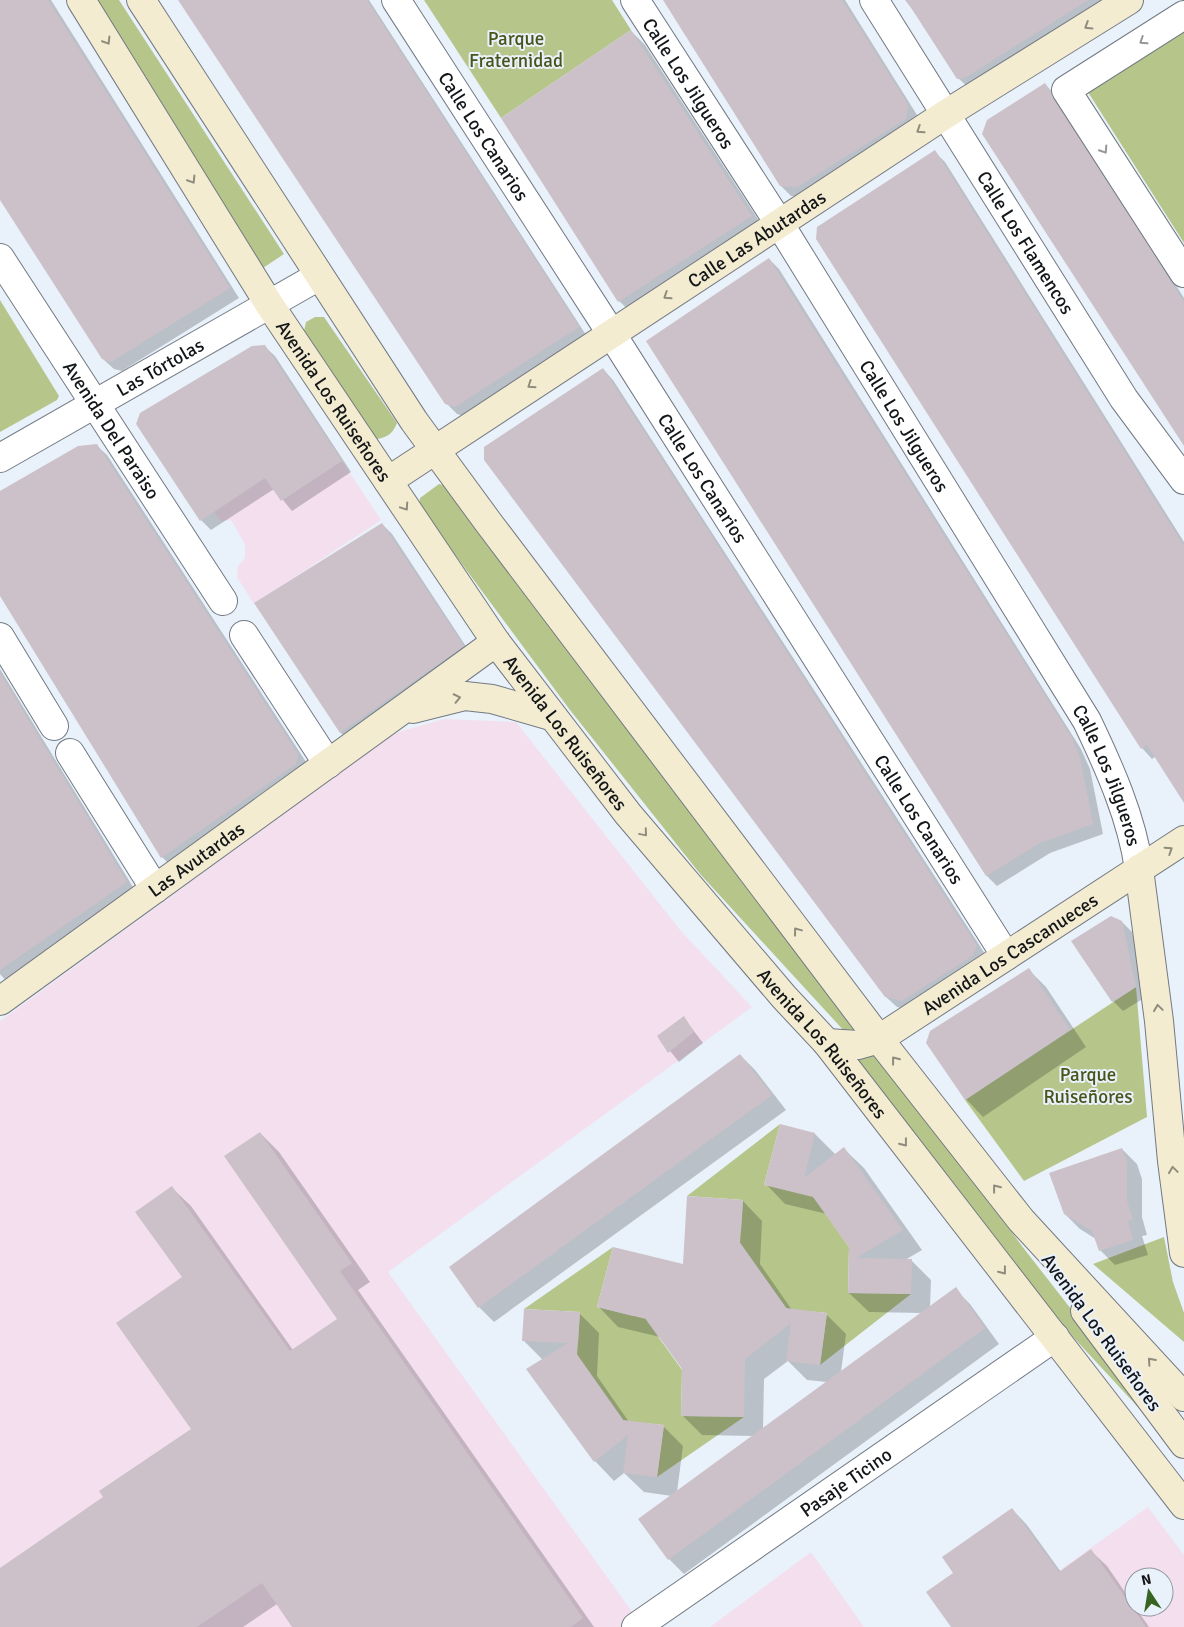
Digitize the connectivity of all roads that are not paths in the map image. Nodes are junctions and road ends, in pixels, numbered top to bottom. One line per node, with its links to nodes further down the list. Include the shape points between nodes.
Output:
1 (81, 0): 13 (main road, Avenida Los Ruiseñores, one-way to 13)
2 (141, 0): 12 (main road, Avenida Los Ruiseñores)
3 (396, 0): 14 (street, Calle Los Canarios)
4 (635, 0): 9 (street, Calle Los Jilgueros)
5 (874, 0): 8 (street, Calle Los Flamencos)
6 (1129, 0): 8 (main road, Calle Las Abutardas, one-way to 8)
7 (1184, 15): 11 (street, one-way to 11, via 1066,90)
8 (946, 114): 9 (main road, Calle Las Abutardas, one-way to 9); 18 (street, Calle Los Flamencos, via 1124,398)
9 (778, 223): 14 (main road, Calle Las Abutardas, one-way to 14); 30 (street, Calle Los Jilgueros, via 1087,721 1105,758 1136,850)
10 (0, 258): 15 (street, Avenida Del Paraiso)
11 (1184, 273)
12 (319, 276): 13 (street, Las Tórtolas); 16 (main road, Avenida Los Ruiseñores)
13 (269, 304): 15 (street, Las Tórtolas); 19 (main road, Avenida Los Ruiseñores)
14 (611, 333): 16 (main road, Calle Las Abutardas, one-way to 16); 32 (street, Calle Los Canarios)
15 (94, 403): 17 (street, Las Tórtolas); 20 (street, Avenida Del Paraiso)
16 (435, 450): 19 (main road, Calle Las Abutardas); 34 (main road, Avenida Los Ruiseñores, one-way to 16)
17 (0, 458)
18 (1184, 480)
19 (388, 481): 23 (main road, Avenida Los Ruiseñores, one-way to 23)
20 (223, 601)
21 (244, 635): 28 (street)
22 (0, 637): 26 (street)
23 (496, 642): 24 (main road, Avenida Los Ruiseñores); 25 (main road, Las Avutardas)
24 (551, 716): 25 (main road, Las Avutardas, one-way to 24, via 432,703 465,696 492,699); 35 (main road, Avenida Los Ruiseñores, one-way to 35, via 628,814)
25 (393, 717): 28 (main road, Las Avutardas)
26 (54, 726)
27 (70, 753): 31 (street)
28 (328, 764): 31 (main road, Las Avutardas)
29 (1184, 840): 30 (main road, Avenida Los Cascanueces, one-way to 29)
30 (1139, 869): 32 (main road, Avenida Los Cascanueces); 37 (main road, one-way to 30)
31 (155, 889): 33 (main road, Las Avutardas)
32 (1006, 956): 34 (main road, Avenida Los Cascanueces)
33 (0, 1001)
34 (879, 1039): 35 (main road, Avenida Los Cascanueces, via 858,1044); 36 (main road, Avenida Los Ruiseñores, one-way to 34)
35 (827, 1043): 38 (main road, Avenida Los Ruiseñores, one-way to 38)
36 (1021, 1220): 39 (main road, Avenida Los Ruiseñores, one-way to 36); 41 (main road, Avenida Los Ruiseñores, via 1061,1280)
37 (1184, 1253)
38 (1055, 1337): 40 (main road, Avenida Los Ruiseñores); 44 (street, Pasaje Ticino)
39 (1184, 1397)
40 (1116, 1415): 42 (main road, Avenida Los Ruiseñores); 43 (main road, Avenida Los Ruiseñores)
41 (1184, 1444)
42 (1184, 1481)
43 (1184, 1505)
44 (636, 1627)

